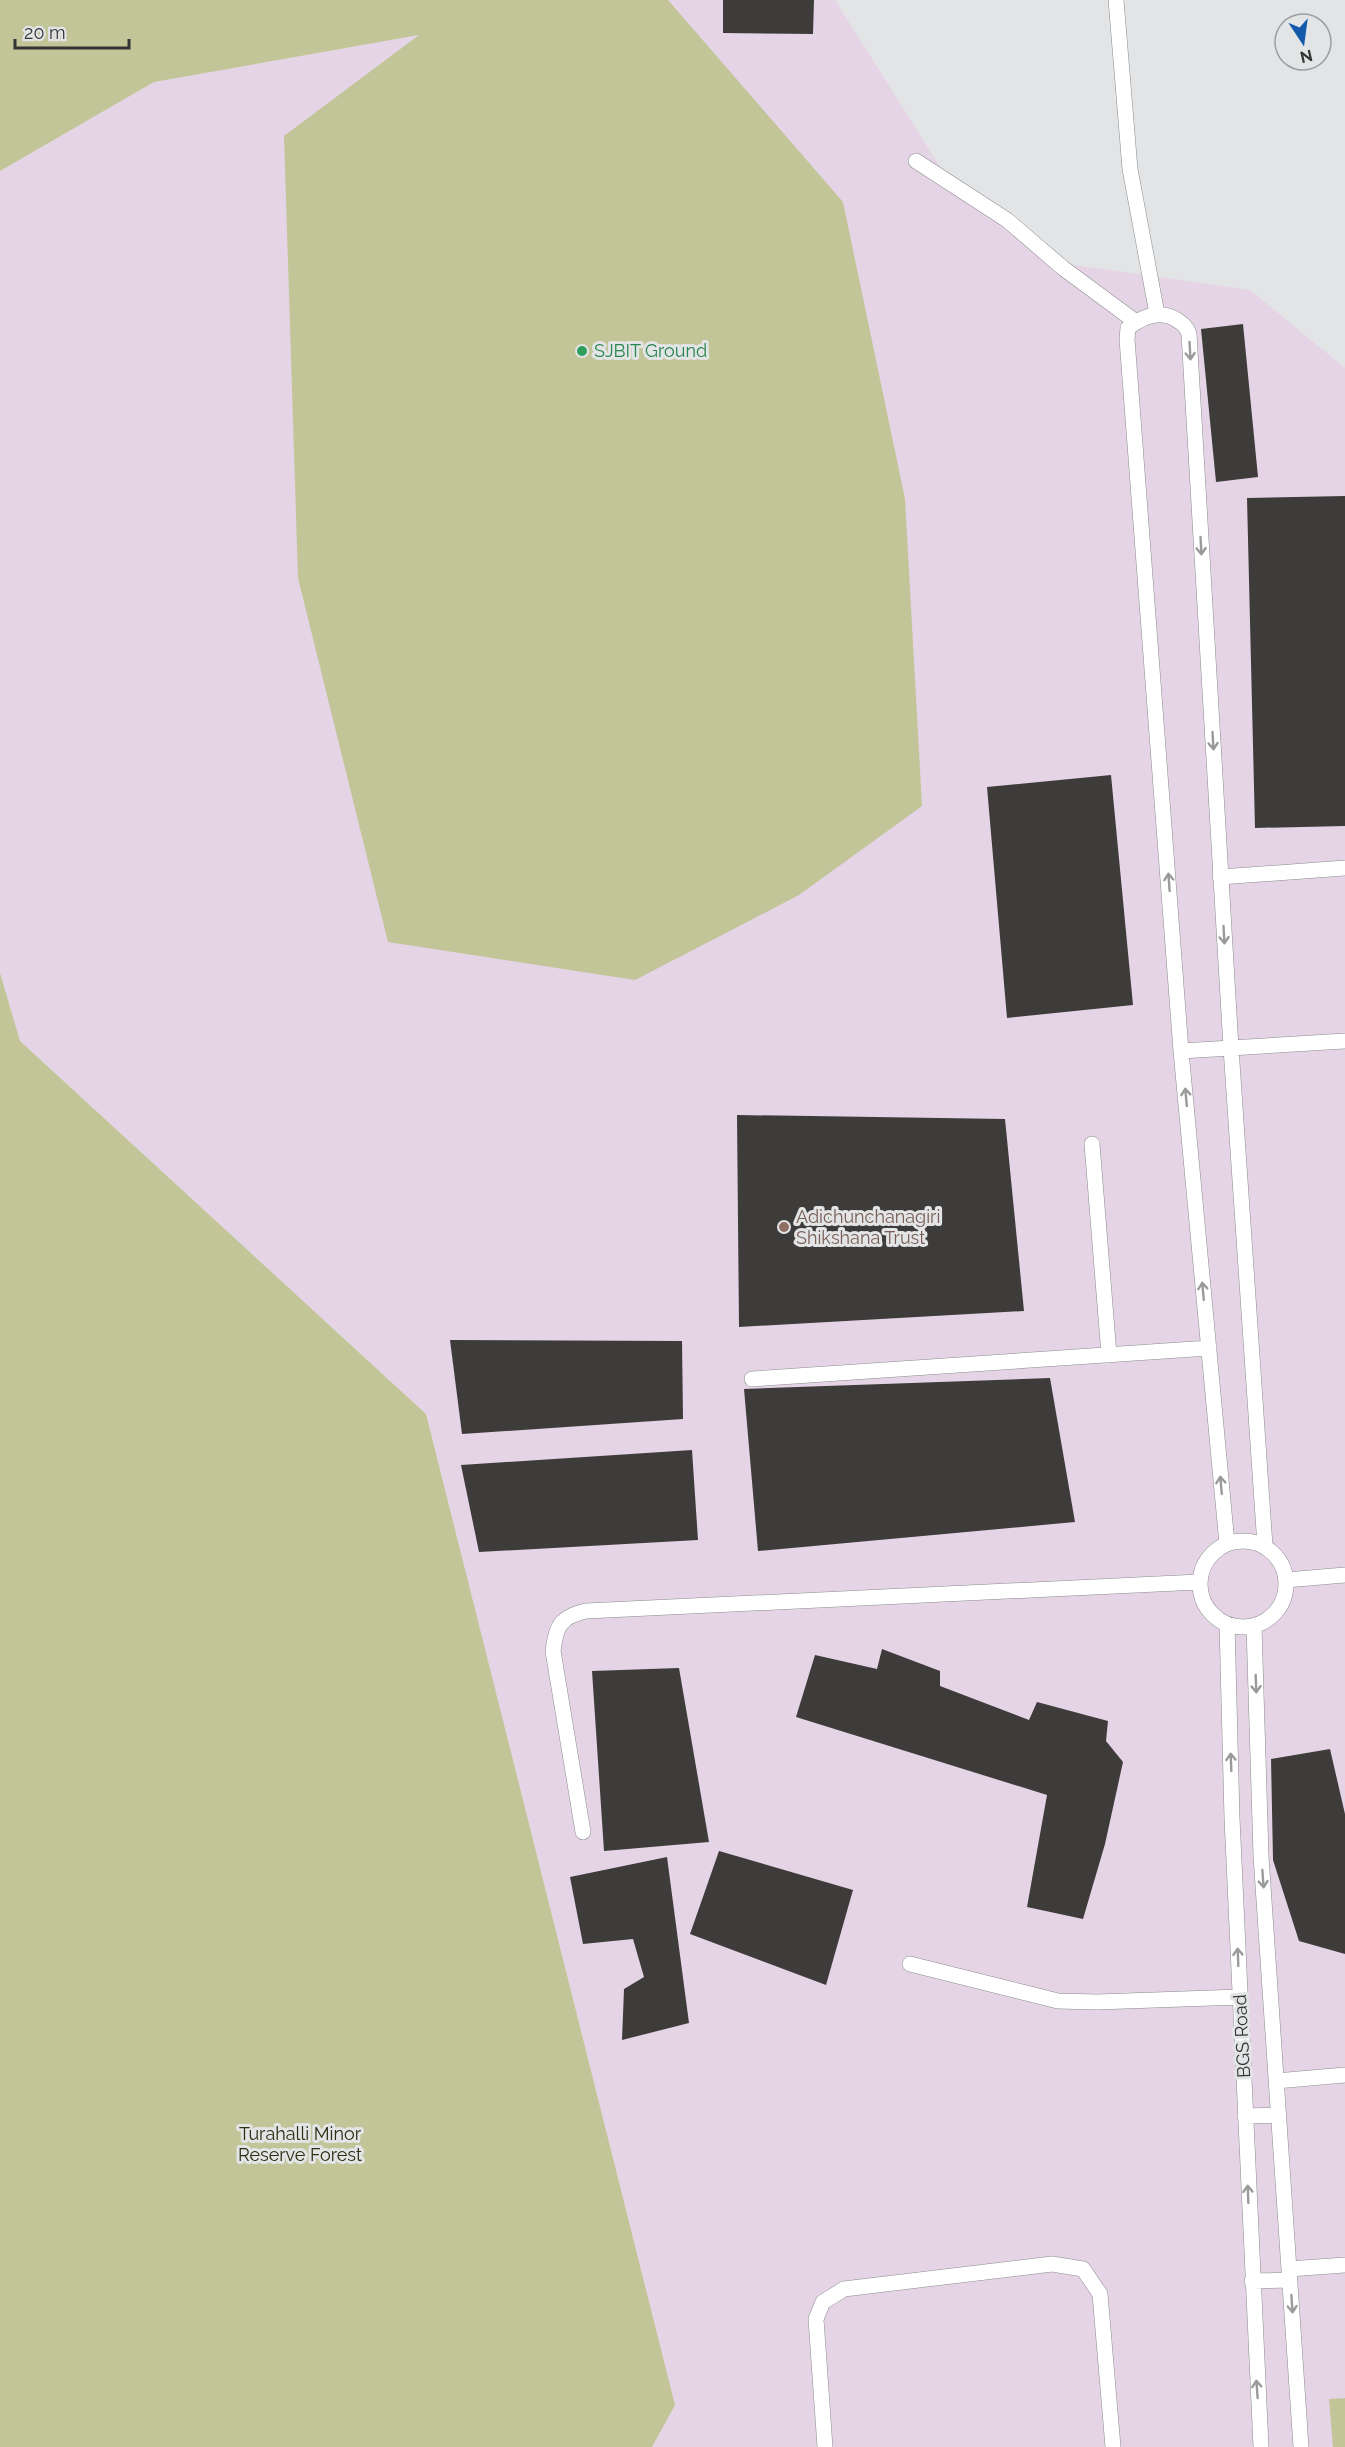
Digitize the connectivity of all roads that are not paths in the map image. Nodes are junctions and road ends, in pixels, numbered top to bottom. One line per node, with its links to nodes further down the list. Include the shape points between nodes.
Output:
1 (1116, 0): 3 (lane, via 1130,169)
2 (916, 161): 4 (lane, via 1007,220)
3 (1156, 314): 4 (lane); 6 (lane, one-way to 6, via 1173,318 1189,334)
4 (1136, 322): 9 (lane, one-way to 4, via 1127,339 1128,328)
5 (1345, 868): 6 (lane)
6 (1221, 877): 8 (lane, one-way to 8)
7 (1345, 1041): 8 (lane)
8 (1231, 1048): 9 (lane); 15 (lane)
9 (1181, 1051): 11 (lane, one-way to 9)
10 (1092, 1144): 12 (lane)
11 (1209, 1348): 12 (lane); 14 (lane, one-way to 11)
12 (1109, 1355): 13 (lane)
13 (752, 1379)
14 (1227, 1544): 15 (lane, via 1253,1541); 18 (lane, via 1207,1558)
15 (1265, 1546): 17 (lane, via 1276,1555)
16 (1345, 1575): 17 (lane)
17 (1286, 1580): 20 (lane, via 1285,1595 1278,1609)
18 (1199, 1582): 19 (lane, via 1205,1606 1213,1617); 21 (lane, via 586,1611 570,1615 556,1629 553,1651)
19 (1227, 1624): 20 (lane); 23 (lane, BGS Road, one-way to 19)
20 (1254, 1626): 25 (lane, BGS Road, one-way to 25, via 1261,1856)
21 (583, 1832)
22 (910, 1964): 23 (lane, via 1058,2001)
23 (1240, 1997): 27 (lane, BGS Road)
24 (1345, 2075): 25 (lane)
25 (1276, 2081): 26 (lane, BGS Road)
26 (1279, 2115): 27 (lane); 29 (lane, BGS Road)
27 (1245, 2116): 30 (lane, BGS Road, one-way to 27)
28 (1345, 2265): 29 (lane)
29 (1290, 2275): 30 (lane); 34 (lane, BGS Road, one-way to 34)
30 (1252, 2281): 33 (lane, BGS Road, one-way to 30)
31 (825, 2447): 32 (lane, via 816,2319 823,2302 844,2289 1052,2264 1083,2269 1100,2294)
32 (1113, 2447)
33 (1261, 2447)
34 (1301, 2447)

